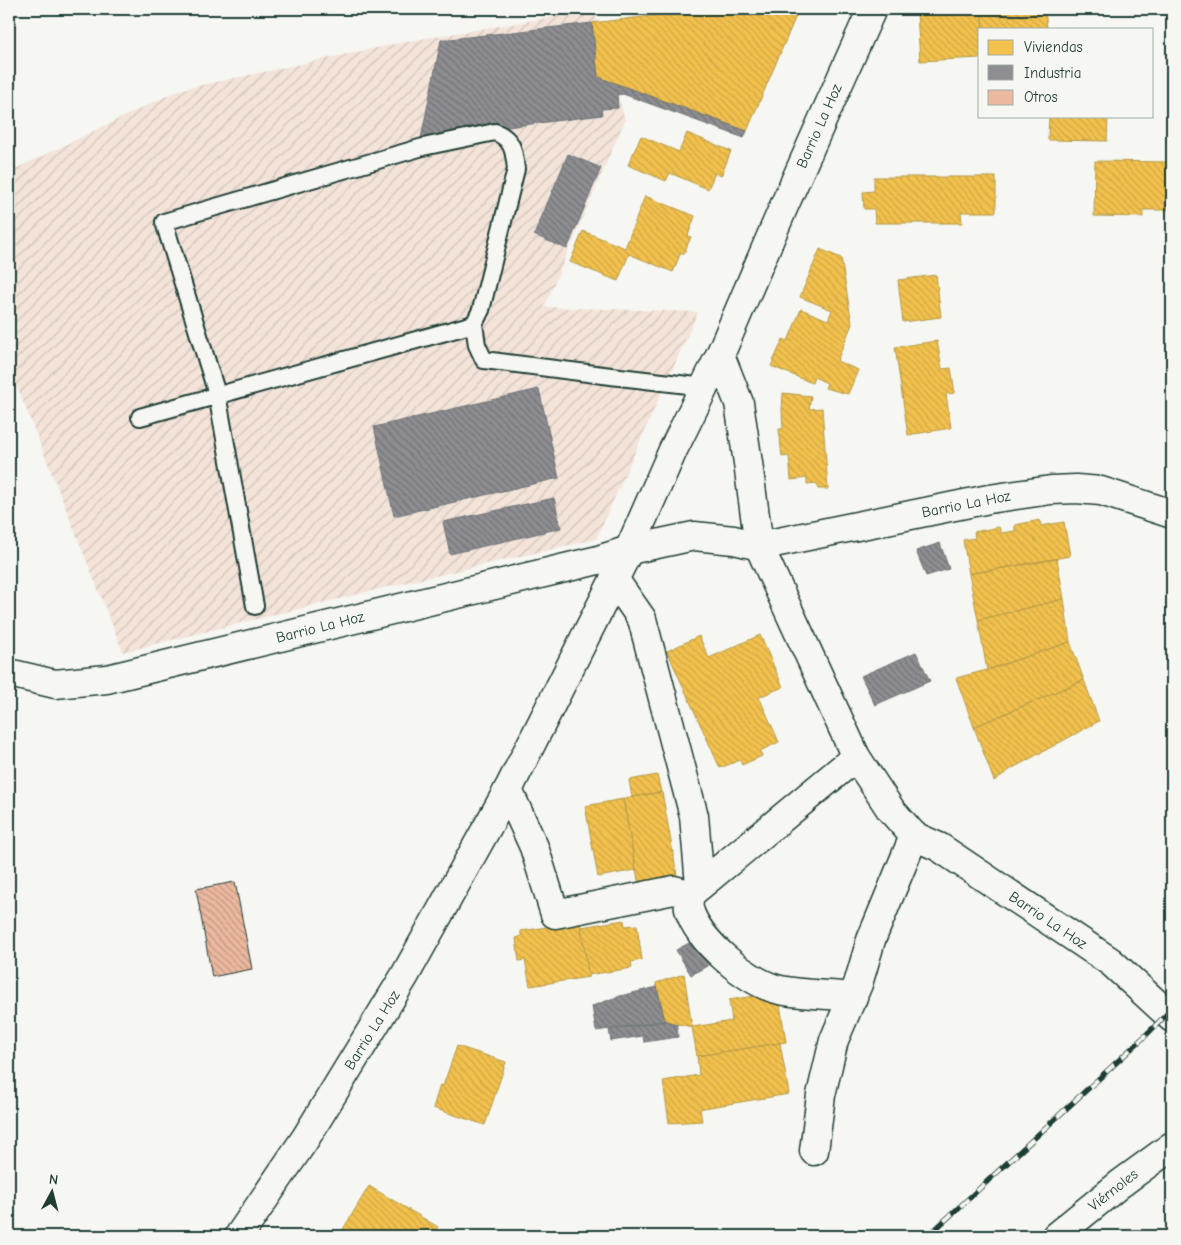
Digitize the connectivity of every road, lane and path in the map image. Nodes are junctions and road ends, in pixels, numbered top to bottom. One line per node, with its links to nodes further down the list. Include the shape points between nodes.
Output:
1 (872, 9): 3 (street, Barrio La Hoz)
2 (474, 324): 4 (lane, via 477,345 484,360); 5 (lane); 5 (lane, via 481,310 516,169 513,150 505,136 495,132 423,147 164,222)
3 (720, 354): 4 (street, Barrio La Hoz); 8 (street, Barrio La Hoz, via 738,403)
4 (705, 387): 9 (street, Barrio La Hoz)
5 (217, 394): 6 (lane); 11 (lane)
6 (140, 417)
7 (1172, 514): 8 (street, Barrio La Hoz, via 1101,492 1051,490 989,499)
8 (759, 546): 9 (street, Barrio La Hoz, via 694,536); 13 (street, Barrio La Hoz)
9 (629, 550): 10 (street, Barrio La Hoz); 12 (street, Barrio La Hoz, via 107,679 55,684)
10 (614, 579): 14 (street, Barrio La Hoz); 16 (street, via 642,619 694,816)
11 (255, 606)
12 (9, 673)
13 (856, 757): 15 (street, Barrio La Hoz, via 891,810); 16 (street)
14 (508, 790): 16 (street, via 534,847 555,914 674,890); 21 (street, Barrio La Hoz, via 404,977 305,1139)
15 (914, 836): 17 (street, via 871,940); 18 (street, Barrio La Hoz, via 939,847 1111,962)
16 (695, 890): 17 (street, via 688,907 696,926 720,955 748,977 779,990)
17 (853, 997): 20 (street, via 834,1040 821,1095)
18 (1172, 1018)
19 (1172, 1146): 22 (street, Viérnoles)
20 (814, 1151)
21 (239, 1236)
22 (1056, 1236)

